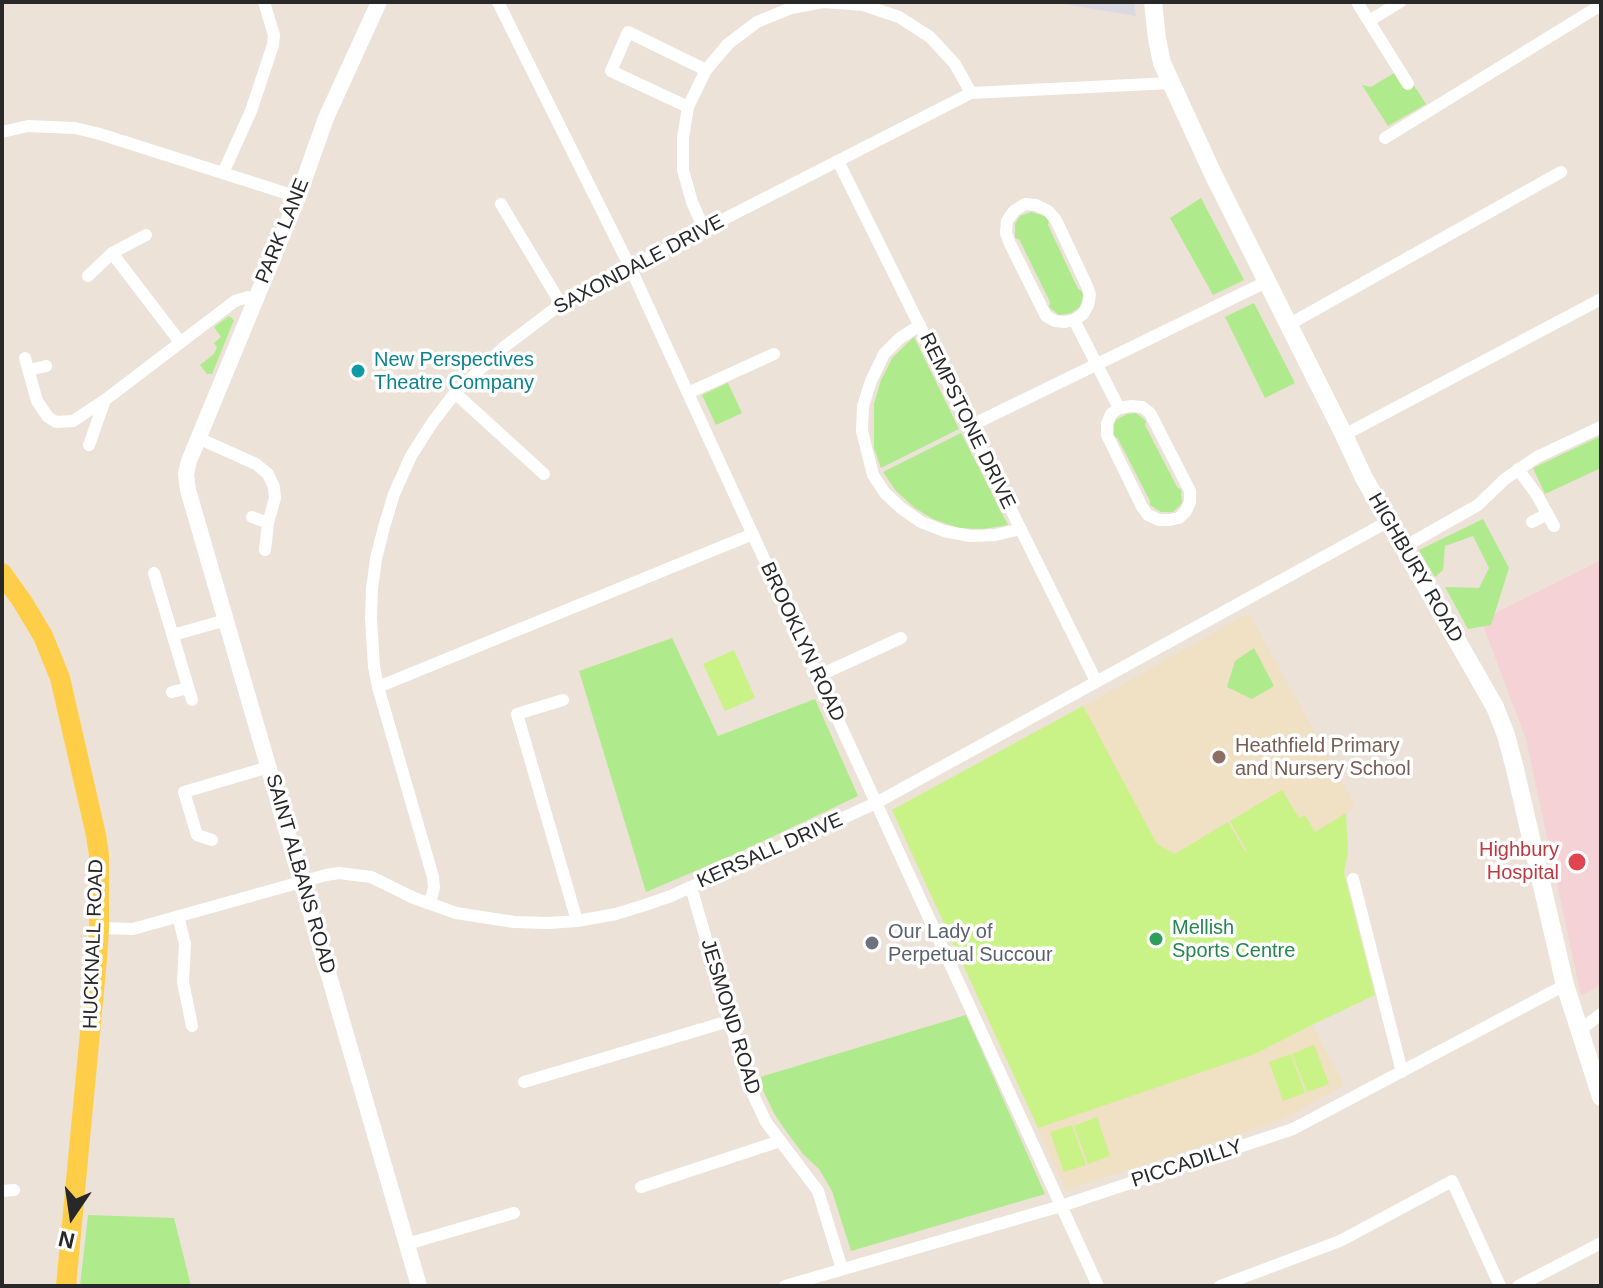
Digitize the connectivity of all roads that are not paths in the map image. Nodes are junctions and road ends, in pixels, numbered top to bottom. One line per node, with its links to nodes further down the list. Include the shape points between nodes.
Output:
1 (264, 2): 20 (street, via 273,45)
2 (379, 2): 21 (street, PARK LANE, via 330,108)
3 (498, 2): 26 (street, BROOKLYN ROAD)
4 (1153, 2): 10 (main road, HIGHBURY ROAD)
5 (1357, 2): 8 (street)
6 (1400, 2): 8 (street)
7 (1601, 5): 14 (street)
8 (1369, 21): 11 (street)
9 (706, 70): 12 (street, via 757,22 823,2 863,5 899,17 930,37 955,64); 13 (street); 13 (street, via 628,32 611,71)
10 (1170, 83): 12 (street, SAXONDALE DRIVE); 28 (main road, HIGHBURY ROAD)
11 (1408, 84)
12 (971, 93): 18 (street, SAXONDALE DRIVE)
13 (688, 107): 23 (street, via 683,170)
14 (1397, 130): 16 (street); 17 (street)
15 (2, 132): 20 (street, via 28,126 75,128)
16 (1385, 138)
17 (1404, 143)
18 (838, 161): 23 (street, SAXONDALE DRIVE); 33 (street, REMPSTONE DRIVE)
19 (1561, 172): 34 (street)
20 (223, 173): 21 (street)
21 (298, 197): 29 (street, PARK LANE)
22 (501, 204): 31 (street)
23 (704, 229): 26 (street, SAXONDALE DRIVE)
24 (146, 235): 25 (street)
25 (112, 253): 27 (street); 35 (street)
26 (630, 267): 31 (street, SAXONDALE DRIVE); 40 (street, BROOKLYN ROAD)
27 (88, 276)
28 (1266, 282): 34 (main road, HIGHBURY ROAD); 37 (street)
29 (255, 299): 35 (street, via 235,301); 46 (street, PARK LANE)
30 (1601, 299): 45 (street)
31 (561, 304): 39 (street, SAXONDALE DRIVE)
32 (1074, 320): 32 (street, via 1046,316 1010,244 1007,221 1025,204 1048,211 1056,220 1087,286 1088,305); 37 (street)
33 (920, 325): 43 (street, REMPSTONE DRIVE); 57 (street, via 884,354 863,406 862,431 873,475 901,508 944,531 970,536)
34 (1288, 325): 45 (main road, HIGHBURY ROAD)
35 (180, 342): 41 (street)
36 (774, 354): 40 (street)
37 (1097, 364): 42 (street); 43 (street)
38 (46, 366): 41 (street, via 27,364 37,401 56,422 73,421)
39 (455, 393): 50 (street); 68 (street, SAXONDALE DRIVE, via 411,456 384,527 372,589)
40 (688, 393): 58 (street, BROOKLYN ROAD)
41 (105, 400): 47 (street)
42 (1119, 408): 42 (street, via 1142,407 1150,413 1190,491 1190,502 1179,518 1159,520 1142,507 1107,435 1111,414)
43 (970, 426): 57 (street, REMPSTONE DRIVE)
44 (1601, 427): 49 (street)
45 (1344, 435): 53 (main road, HIGHBURY ROAD)
46 (198, 438): 48 (street, PARK LANE); 55 (street, via 268,474 275,498)
47 (89, 445)
48 (189, 461): 63 (street, SAINT ALBANS ROAD, via 186,483)
49 (1518, 469): 51 (street); 59 (street, via 1478,505)
50 (544, 474)
51 (1547, 514): 54 (street); 56 (street)
52 (252, 517): 55 (street)
53 (1389, 521): 59 (main road, HIGHBURY ROAD); 67 (street, KERSALL DRIVE)
54 (1532, 522)
55 (268, 523): 60 (street)
56 (1554, 526)
57 (1021, 529): 67 (street, REMPSTONE DRIVE)
58 (753, 534): 66 (street, BROOKLYN ROAD); 68 (street)
59 (1404, 547): 83 (main road, HIGHBURY ROAD, via 1506,735)
60 (265, 550)
61 (2, 573): 82 (main road, HUCKNALL ROAD, via 43,636 73,725 96,835)
62 (154, 573): 64 (street)
63 (226, 620): 64 (street); 71 (street, SAINT ALBANS ROAD)
64 (173, 635): 69 (street, via 190,694)
65 (901, 638): 66 (street)
66 (818, 676): 72 (street, BROOKLYN ROAD)
67 (1096, 681): 72 (street, KERSALL DRIVE)
68 (378, 687): 79 (street, SAXONDALE DRIVE, via 433,877)
69 (172, 692)
70 (563, 700): 81 (street, via 517,714)
71 (269, 767): 73 (street, via 184,792); 77 (street, SAINT ALBANS ROAD)
72 (876, 803): 78 (street, KERSALL DRIVE); 93 (street, BROOKLYN ROAD)
73 (197, 835): 74 (street); 75 (street)
74 (212, 840)
75 (187, 845)
76 (1353, 879): 88 (street)
77 (302, 882): 79 (street, KERSALL DRIVE, via 355,874); 80 (street, KERSALL DRIVE); 96 (street, SAINT ALBANS ROAD)
78 (691, 887): 81 (street, KERSALL DRIVE, via 616,914); 85 (street, JESMOND ROAD)
79 (430, 904): 81 (street, KERSALL DRIVE, via 514,922)
80 (178, 916): 82 (street, KERSALL DRIVE, via 133,929); 86 (street)
81 (577, 921)
82 (99, 928): 98 (main road, HUCKNALL ROAD)
83 (1565, 985): 87 (main road, HIGHBURY ROAD); 88 (street, PICCADILLY)
84 (1601, 1014): 87 (street)
85 (729, 1021): 89 (street); 91 (street, JESMOND ROAD, via 748,1084)
86 (192, 1026)
87 (1580, 1030): 90 (main road, HIGHBURY ROAD)
88 (1402, 1072): 93 (street, PICCADILLY, via 1293,1129)
89 (524, 1082)
90 (1601, 1097)
91 (780, 1141): 92 (street); 97 (street, JESMOND ROAD, via 818,1191)
92 (641, 1187)
93 (1061, 1206): 97 (street, PICCADILLY); 101 (street, BROOKLYN ROAD)
94 (514, 1213): 96 (street)
95 (1601, 1243): 104 (street)
96 (407, 1244): 99 (street, SAINT ALBANS ROAD)
97 (842, 1269): 100 (street, PICCADILLY)
98 (66, 1286)
99 (419, 1286)
100 (785, 1286)
101 (1098, 1286)
102 (1220, 1286): 103 (street, via 1340,1241 1452,1181)
103 (1500, 1286)
104 (1518, 1286)

